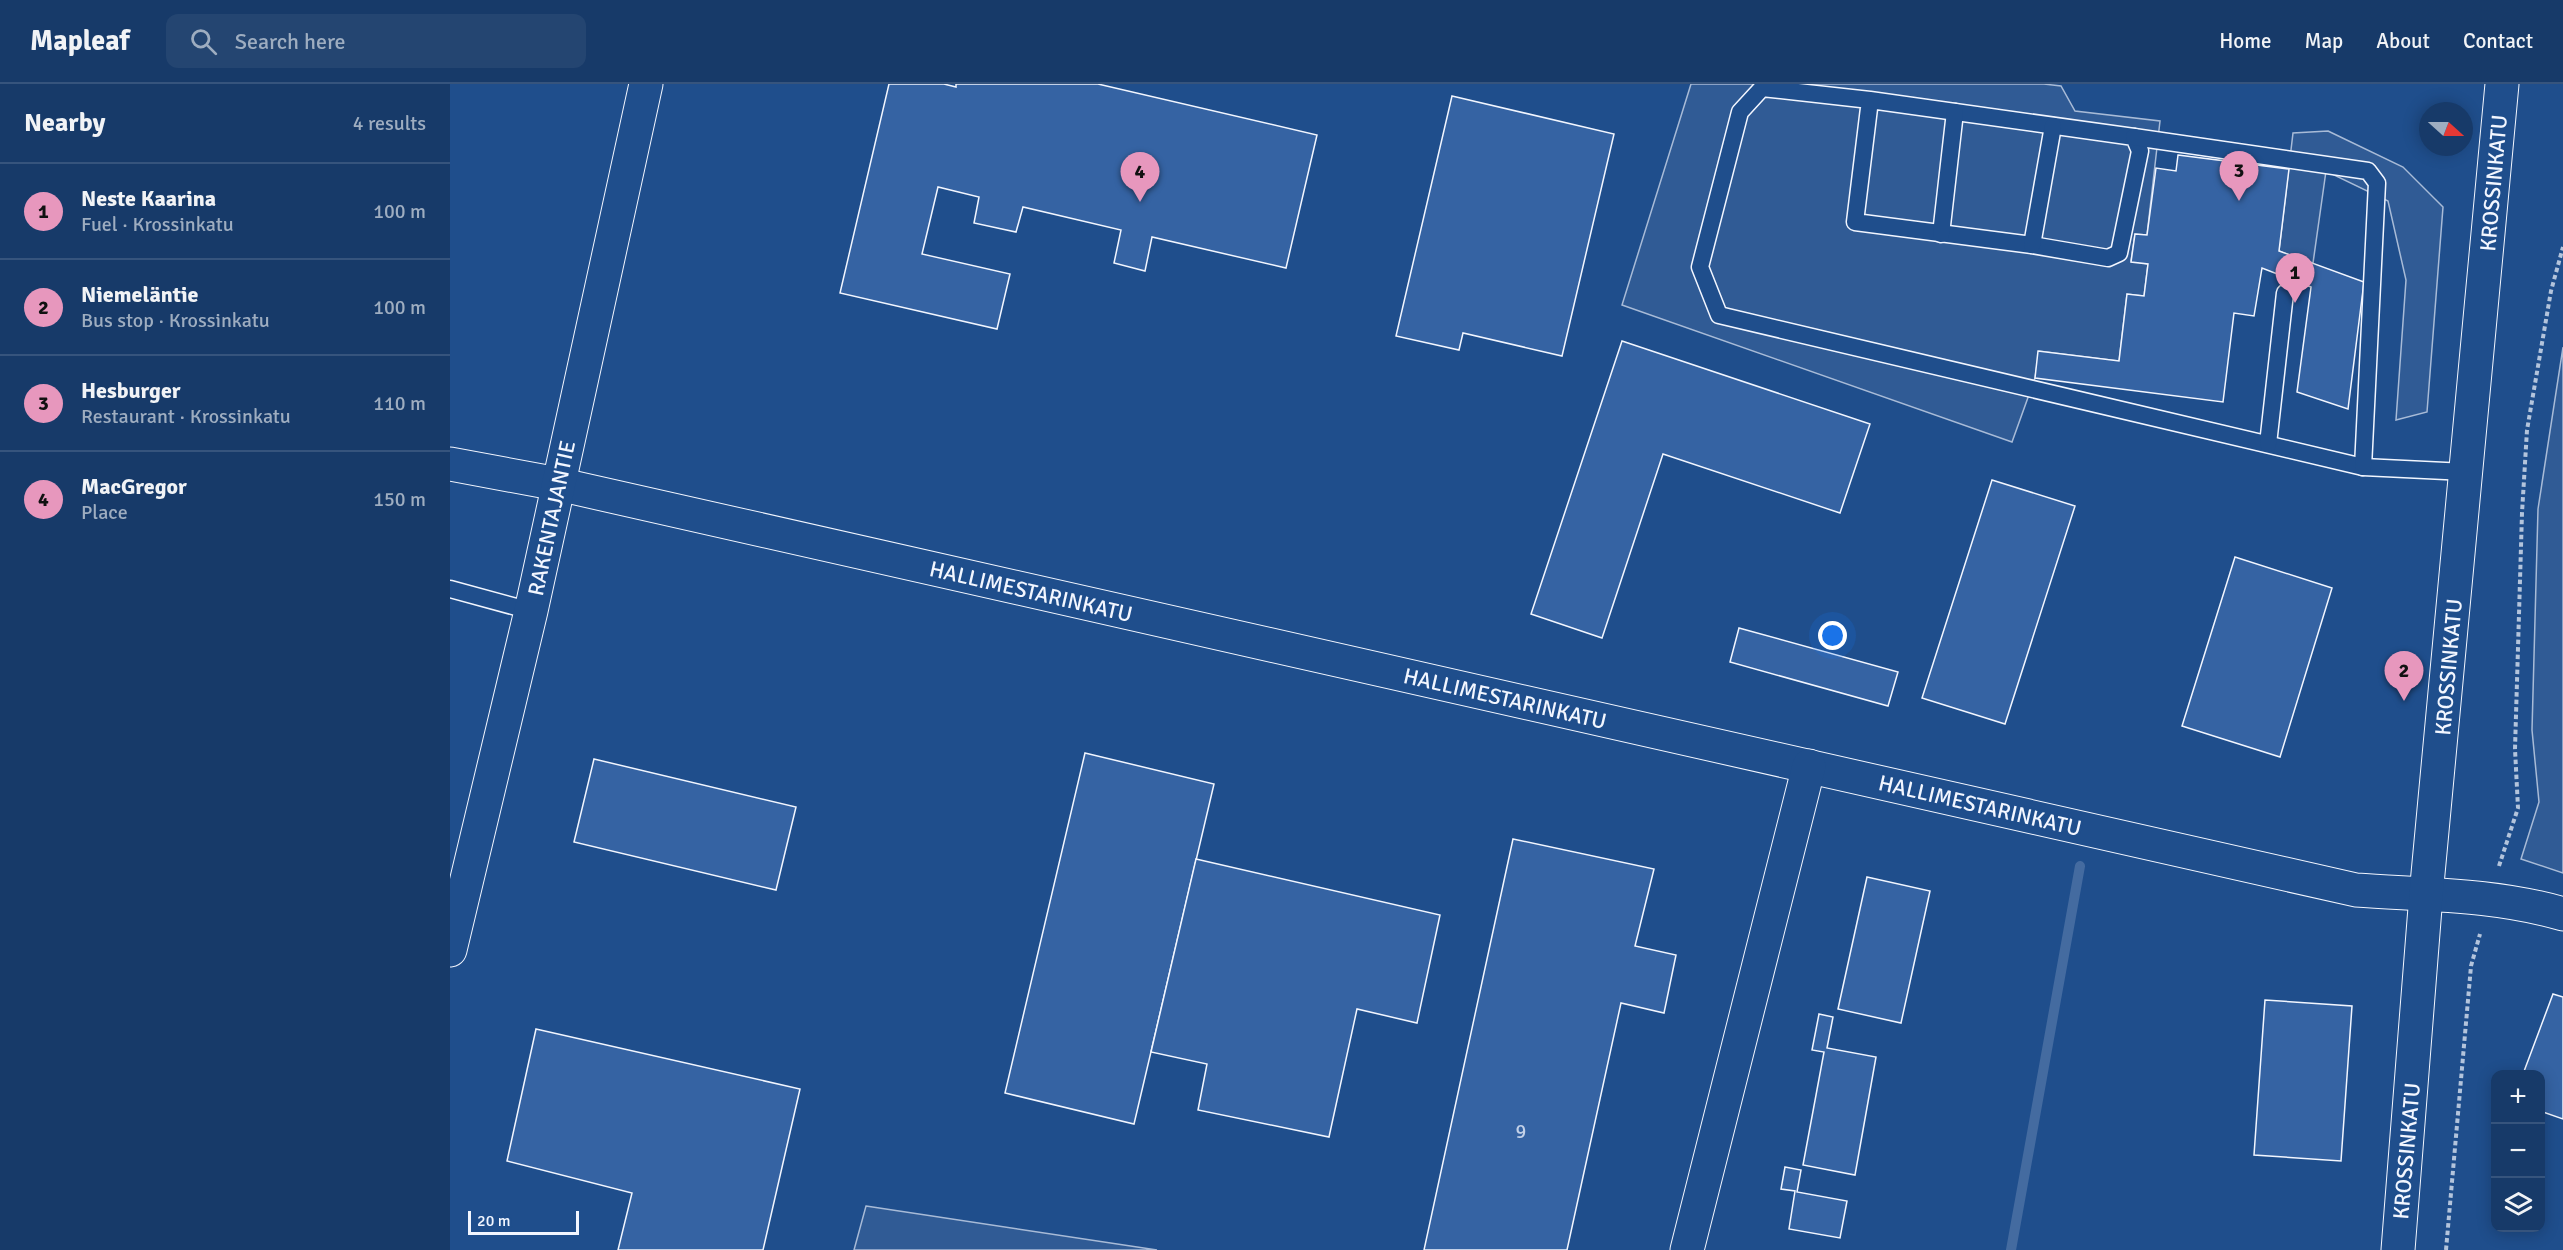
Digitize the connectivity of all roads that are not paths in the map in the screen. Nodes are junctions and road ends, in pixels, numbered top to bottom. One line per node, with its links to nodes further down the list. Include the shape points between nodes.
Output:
1 (646, 84): 14 (street, RAKENTAJANTIE)
2 (2502, 84): 13 (street, KROSSINKATU)
3 (1870, 100): 4 (lane); 7 (lane, via 1855,222); 10 (lane, via 1762,88 1740,112 1700,267 1719,315)
4 (1955, 112): 5 (lane); 7 (lane)
5 (2054, 126): 6 (lane); 8 (lane)
6 (2134, 137): 8 (lane, via 2140,151 2119,253 2108,258); 12 (lane, via 2368,171 2377,183)
7 (1941, 234): 8 (lane)
8 (2032, 245)
9 (2285, 293): 10 (lane)
10 (2268, 444): 12 (lane)
11 (450, 464): 14 (street, HALLIMESTARINKATU)
12 (2363, 467): 13 (lane)
13 (2466, 472): 18 (street, KROSSINKATU)
14 (558, 484): 16 (street, RAKENTAJANTIE); 17 (street, HALLIMESTARINKATU)
15 (450, 589): 16 (lane)
16 (531, 611): 20 (street, RAKENTAJANTIE)
17 (1809, 766): 18 (street, HALLIMESTARINKATU, via 2356,890); 21 (street)
18 (2426, 895): 19 (street, HALLIMESTARINKATU, via 2526,903); 22 (street, KROSSINKATU)
19 (2563, 914)
20 (450, 950)
21 (1687, 1250)
22 (2398, 1250)

